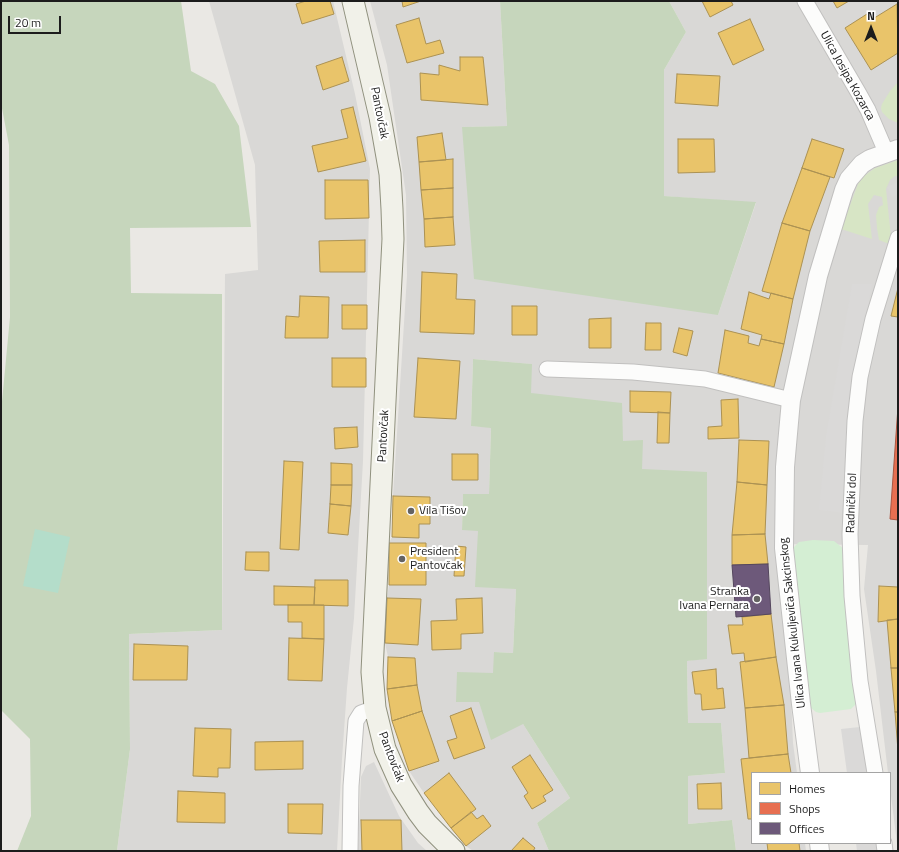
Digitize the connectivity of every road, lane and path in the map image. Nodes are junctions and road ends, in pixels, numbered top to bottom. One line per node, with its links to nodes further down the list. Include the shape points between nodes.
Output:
1 (353, 1): 7 (main road, Pantovčak, via 380,117 390,174 393,239 372,672)
2 (805, 1): 3 (street, Ulica Josipa Kozarca)
3 (892, 151): 6 (street, Ulica Ivana Kukuljevića Sakcinskog, via 862,164 849,179 844,190 818,276)
4 (898, 238): 9 (street, Radnički dol, via 873,319 860,377 855,420 850,534 852,596 860,681)
5 (547, 369): 6 (street, via 633,372 705,379)
6 (791, 400): 8 (street, Ulica Ivana Kukuljevića Sakcinskog, via 785,467 784,548)
7 (375, 708): 10 (street, via 361,713 356,721); 11 (main road, Pantovčak, via 385,749 402,785 423,818)
8 (810, 772)
9 (874, 772)
10 (350, 851)
11 (454, 851)

